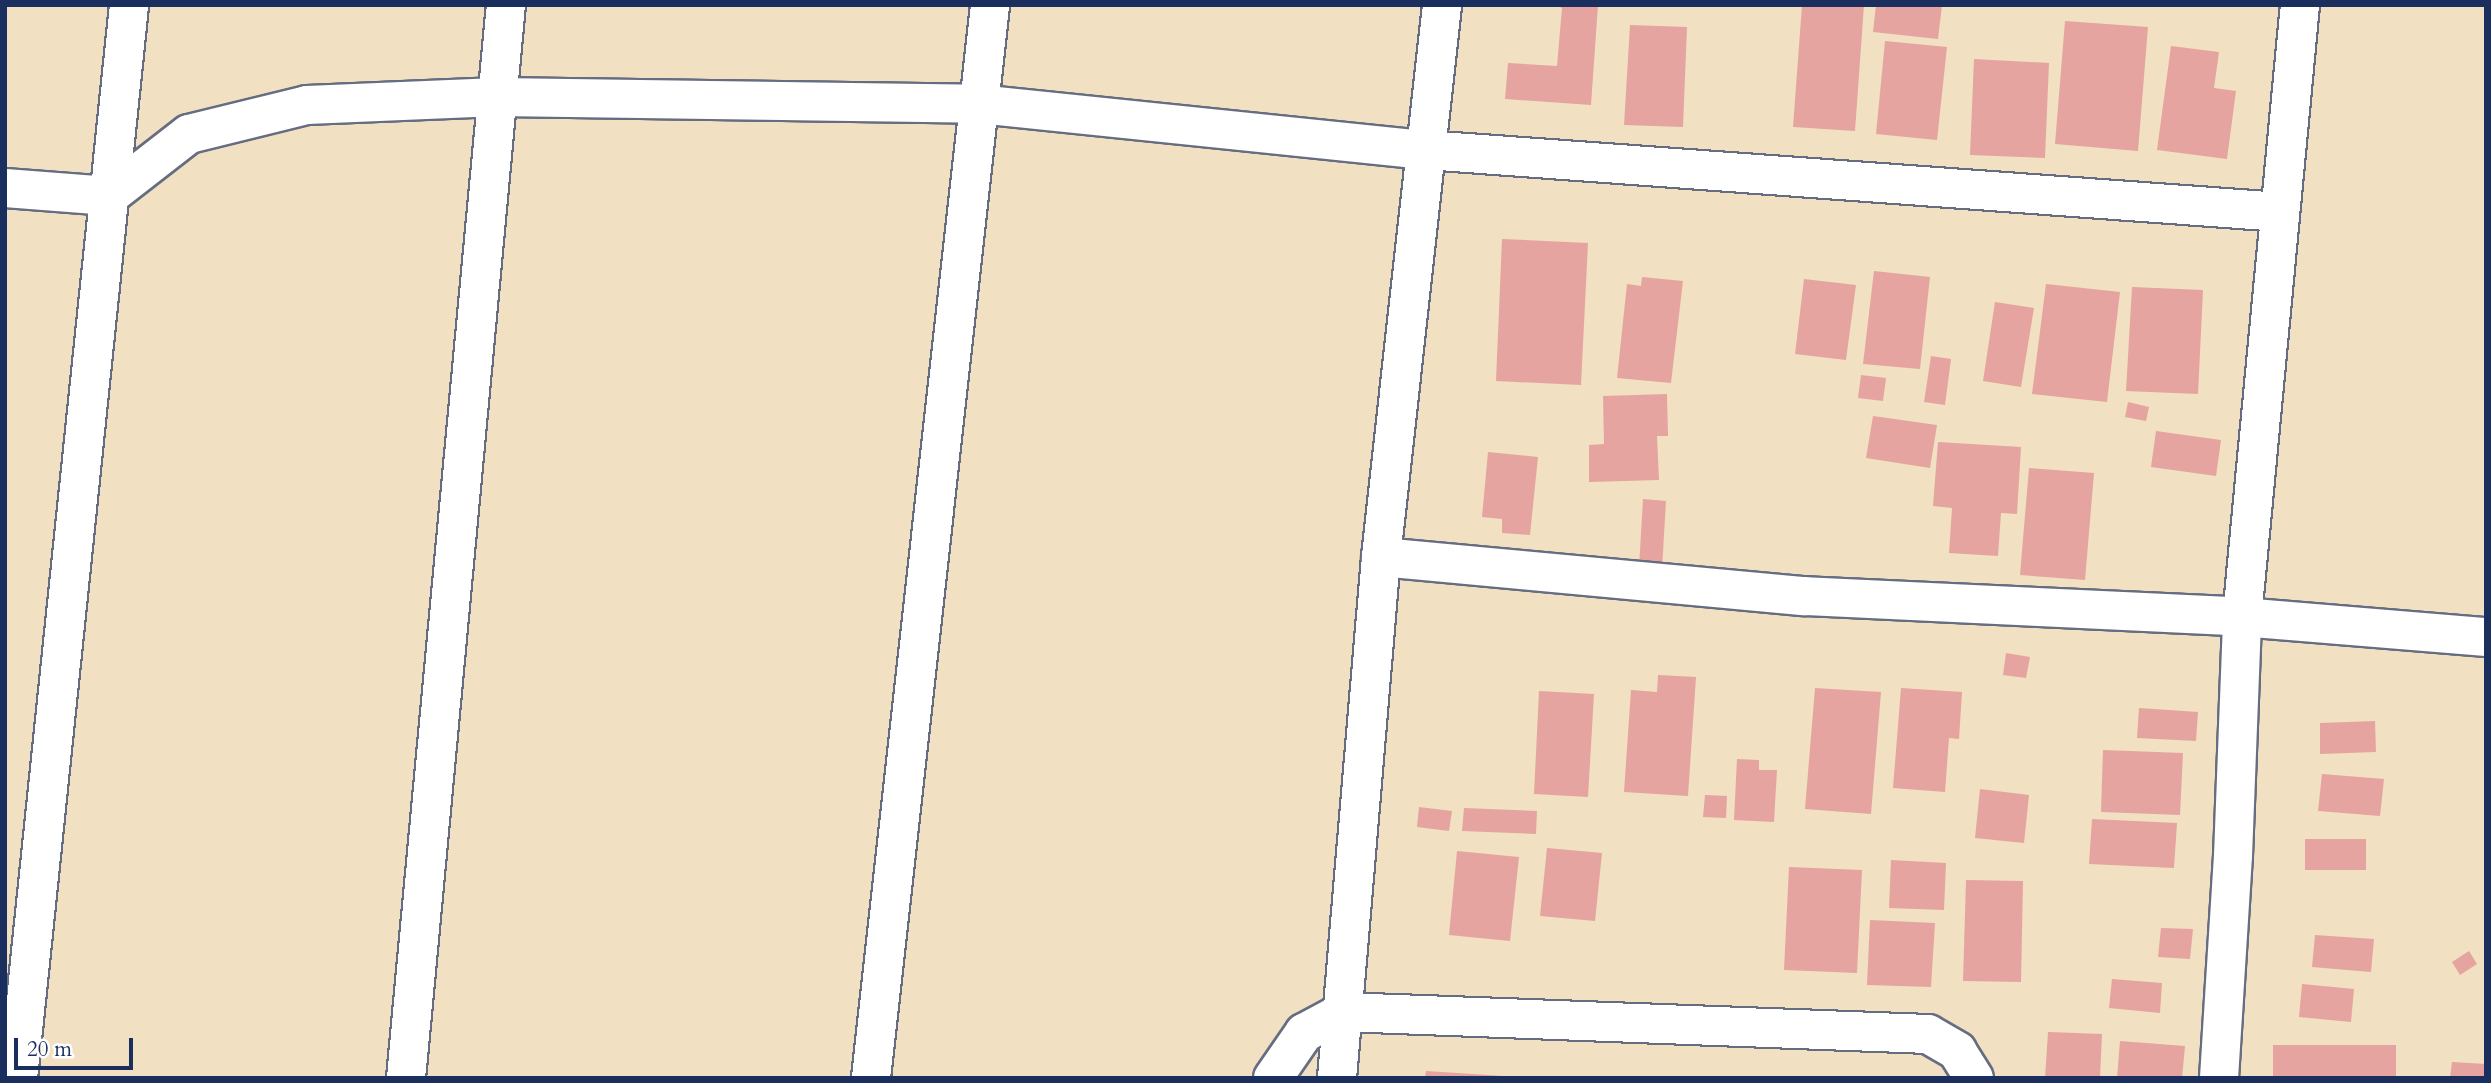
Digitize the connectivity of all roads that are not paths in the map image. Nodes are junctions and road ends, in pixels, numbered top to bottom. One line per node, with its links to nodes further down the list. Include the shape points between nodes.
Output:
1 (129, 5): 10 (street)
2 (506, 5): 6 (street)
3 (990, 5): 7 (street)
4 (1442, 5): 8 (street)
5 (2300, 5): 11 (street)
6 (498, 97): 7 (street); 10 (street, via 307,105 189,134); 17 (street)
7 (979, 104): 8 (street); 18 (street)
8 (1426, 150): 11 (street); 12 (street)
9 (5, 188): 10 (street)
10 (109, 196): 16 (street)
11 (2280, 212): 13 (street)
12 (1381, 556): 13 (street, via 1804,596); 15 (street)
13 (2242, 617): 14 (street); 22 (street)
14 (2486, 636)
15 (1343, 1012): 19 (street, via 1304,1033); 20 (street); 21 (street, via 1927,1034 1957,1051)
16 (18, 1078)
17 (406, 1078)
18 (871, 1078)
19 (1273, 1078)
20 (1337, 1078)
21 (1974, 1078)
22 (2219, 1078)

